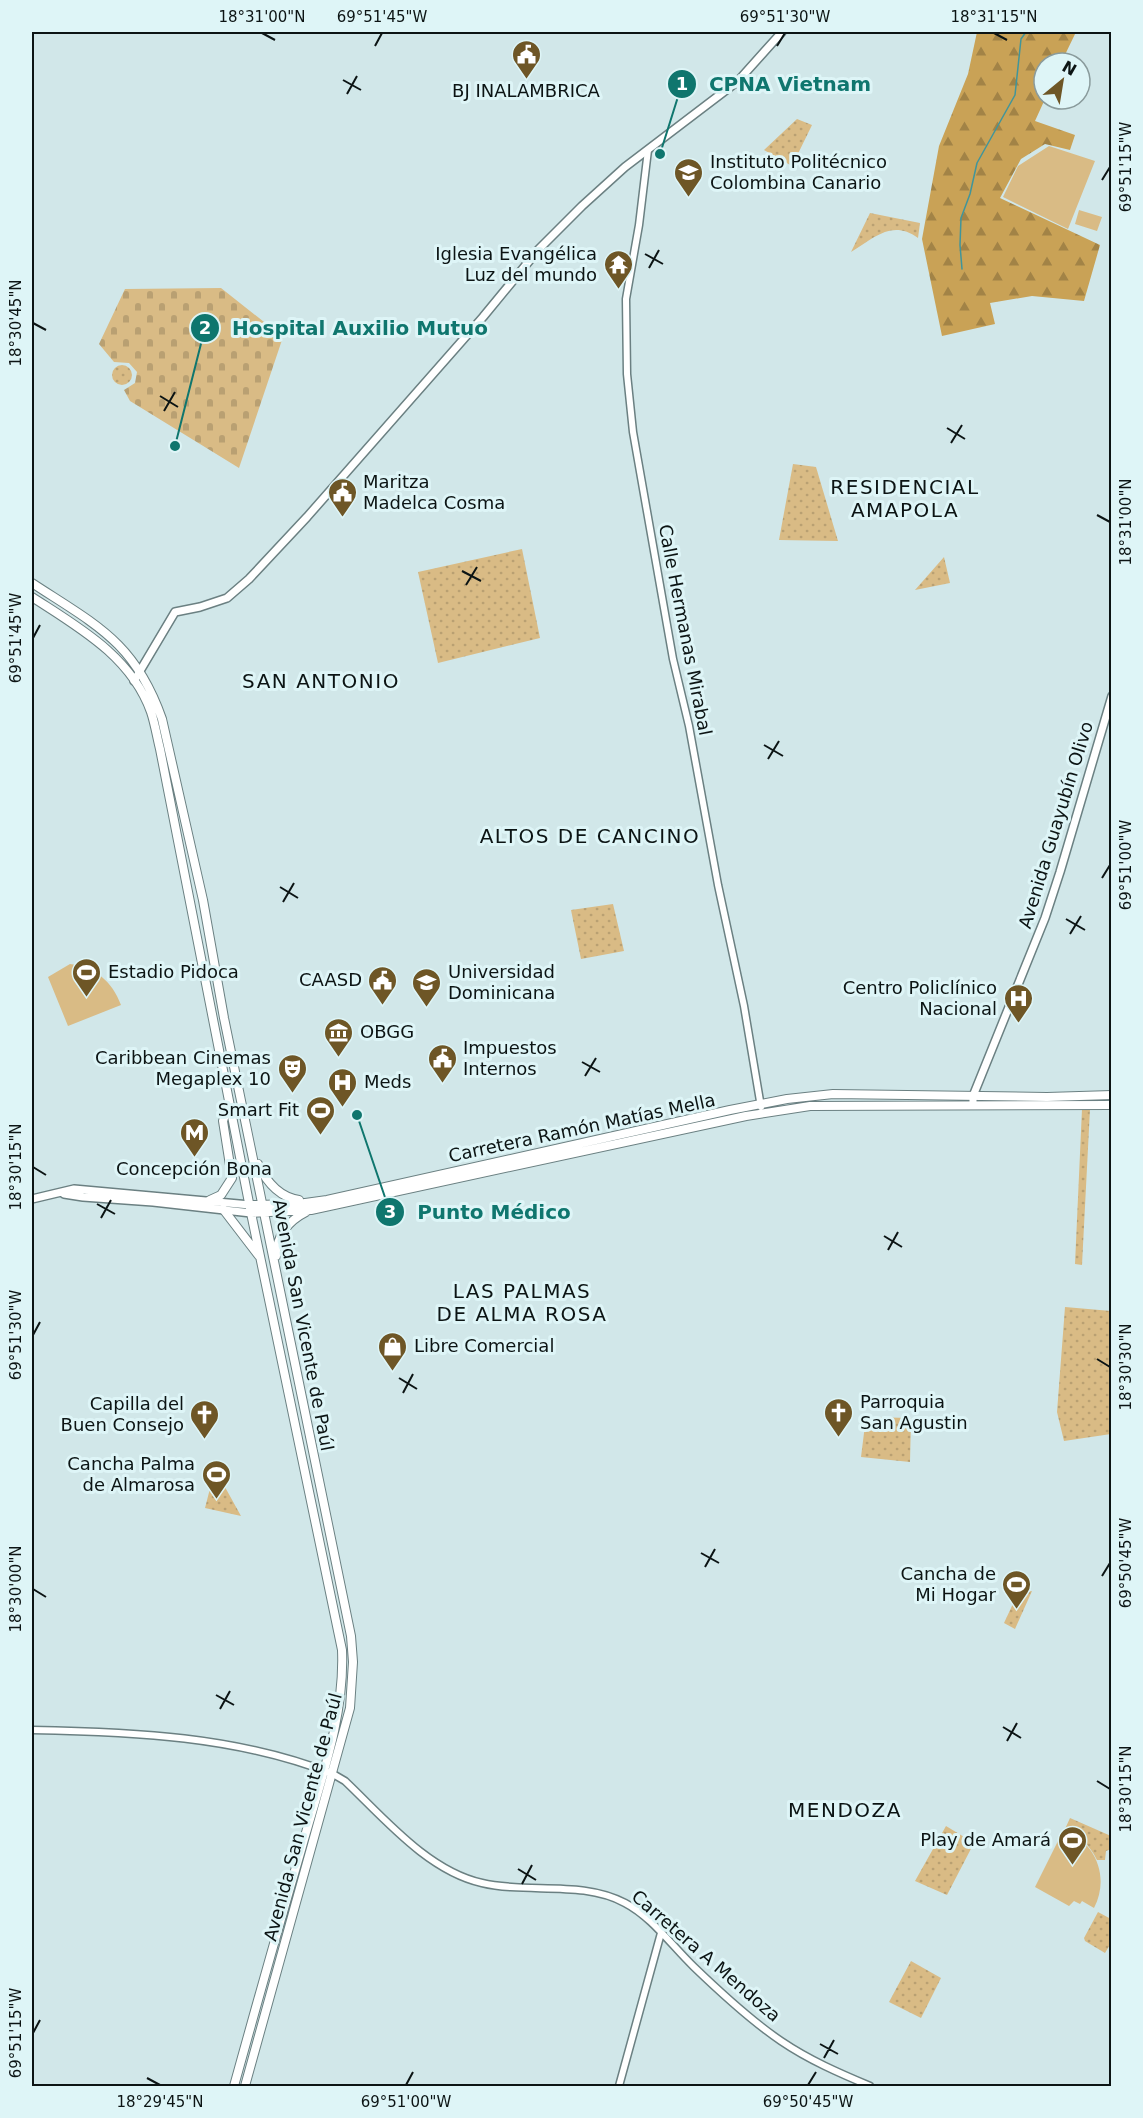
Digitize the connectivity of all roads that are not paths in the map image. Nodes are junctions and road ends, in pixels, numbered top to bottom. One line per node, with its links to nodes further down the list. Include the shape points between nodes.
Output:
1 (783, 32): 2 (main road, via 738,81)
2 (648, 150): 5 (main road, via 582,206 536,253 345,475 249,579 227,598 176,612); 11 (street, Calle Hermanas Mirabal, via 626,299 633,432)
3 (32, 583): 5 (main road, Avenida San Vicente de Paúl, via 103,630)
4 (32, 597): 6 (main road, Avenida San Vicente de Paúl, via 104,645)
5 (140, 670): 6 (main road); 14 (main road, Avenida San Vicente de Paúl, via 166,732)
6 (134, 681): 10 (main road, Avenida San Vicente de Paúl, via 151,712 160,749)
7 (1112, 696): 9 (main road, Avenida Guayubín Olivo, via 1045,918)
8 (1112, 1095): 9 (main road, Carretera Ramón Matías Mella)
9 (973, 1100): 11 (main road, Carretera Ramón Matías Mella, via 833,1094); 12 (main road, Carretera Ramón Matías Mella); 13 (main road, Carretera Ramón Matías Mella, via 810,1106)
10 (230, 1102): 17 (main road, via 223,1121 232,1178 221,1195); 20 (main road, Avenida San Vicente de Paúl)
11 (760, 1104): 13 (street, Calle Hermanas Mirabal); 18 (main road, Carretera Ramón Matías Mella)
12 (1112, 1105)
13 (762, 1113): 22 (main road, Carretera Ramón Matías Mella)
14 (254, 1155): 18 (main road, via 264,1176 286,1197); 21 (main road, Avenida San Vicente de Paúl)
15 (61, 1193): 16 (main road); 17 (main road, via 74,1190); 19 (main road)
16 (32, 1199)
17 (210, 1200): 20 (main road)
18 (327, 1200): 21 (main road, Carretera Ramón Matías Mella)
19 (224, 1209): 20 (main road); 23 (main road)
20 (251, 1209): 21 (main road); 23 (main road, Avenida San Vicente de Paúl)
21 (264, 1209): 22 (main road, Carretera Ramón Matías Mella); 24 (main road, Avenida San Vicente de Paúl)
22 (311, 1210): 24 (main road, via 289,1223 282,1233)
23 (262, 1261): 26 (main road, Avenida San Vicente de Paúl, via 342,1650 339,1706)
24 (276, 1263): 27 (main road, Avenida San Vicente de Paúl, via 351,1636 352,1693)
25 (32, 1730): 26 (street, Carretera A Mendoza, via 194,1739 240,1746)
26 (324, 1770): 27 (street, Carretera A Mendoza); 29 (main road, Avenida San Vicente de Paúl)
27 (333, 1773): 28 (street, Carretera A Mendoza, via 428,1857 454,1874 484,1884 578,1890 608,1896 628,1905); 30 (main road, Avenida San Vicente de Paúl)
28 (661, 1933): 31 (street); 32 (street, Carretera A Mendoza, via 693,1967 780,2041)
29 (234, 2086)
30 (245, 2086)
31 (619, 2086)
32 (870, 2086)

